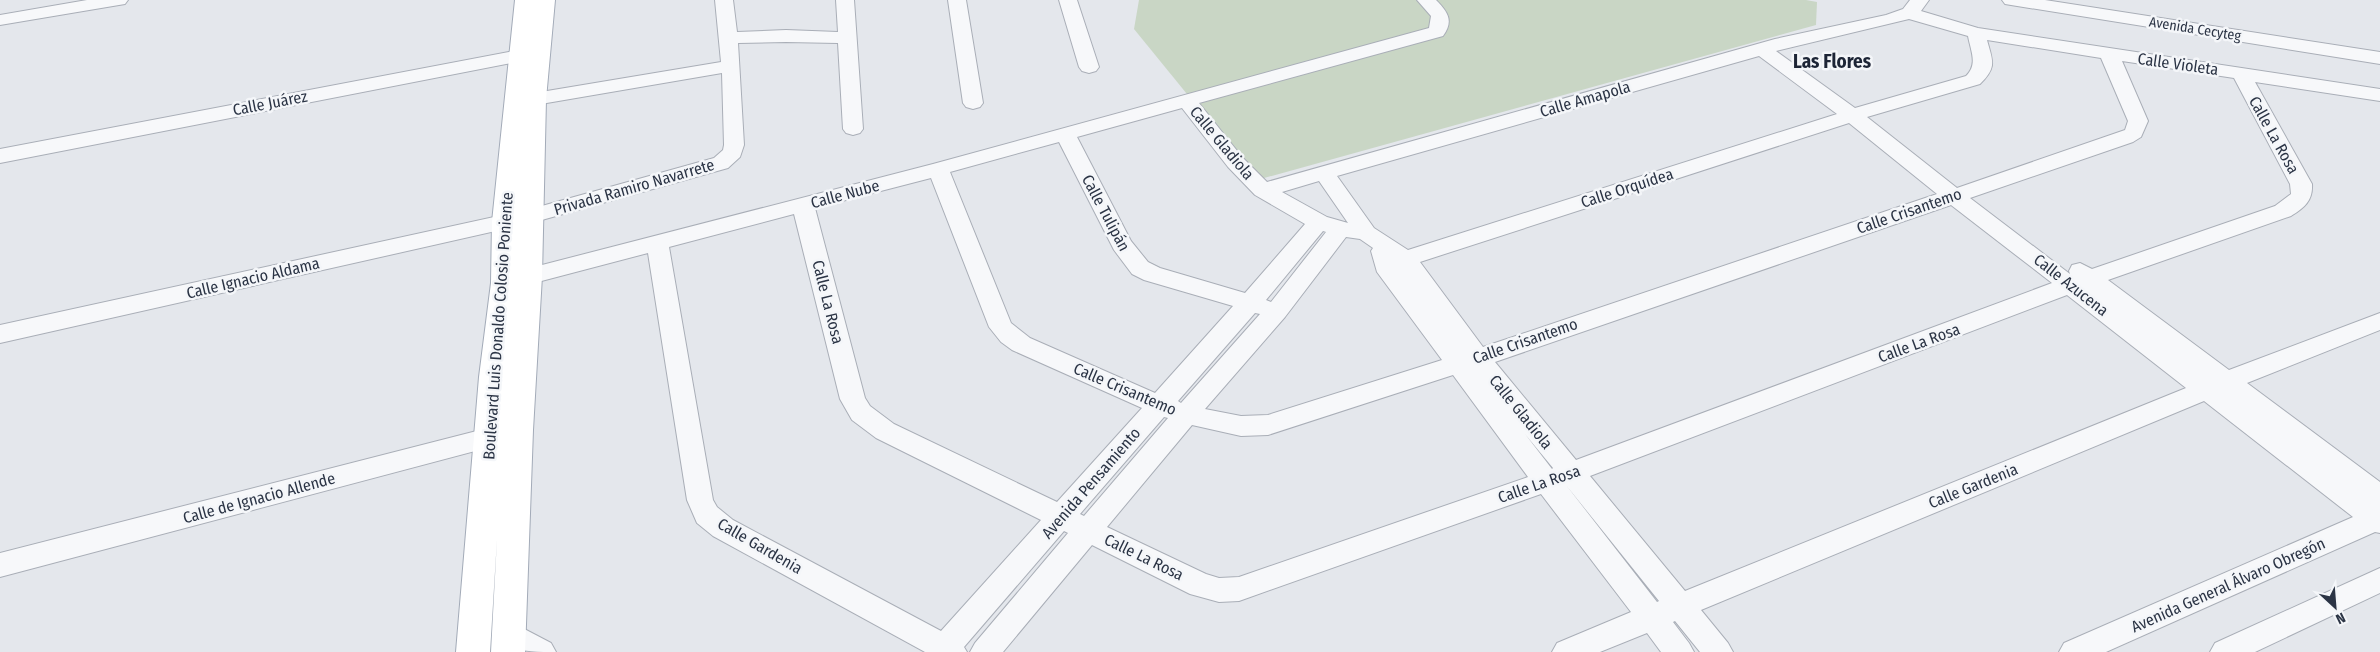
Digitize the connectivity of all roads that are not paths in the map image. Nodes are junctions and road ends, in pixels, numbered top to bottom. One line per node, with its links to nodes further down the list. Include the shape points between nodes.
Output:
1 (119, 0): 11 (street)
2 (524, 0): 16 (main road, Boulevard Luis Donaldo Colosio Poniente)
3 (545, 0): 16 (main road, Boulevard Luis Donaldo Colosio Poniente)
4 (724, 0): 13 (street, Privada Ramiro Navarrete)
5 (846, 0): 14 (street)
6 (957, 0): 25 (street)
7 (1068, 0): 20 (street)
8 (1426, 0): 24 (street, Calle Nube, via 1440,15 1440,27 1436,32)
9 (2011, 0): 18 (street, Avenida Cecyteg)
10 (1916, 3): 12 (street, Calle Amapola); 15 (street, Calle Amapola, via 1891,19)
11 (0, 20)
12 (1976, 33): 17 (street, Calle Violeta); 26 (street, Calle Orquídea, via 1984,64 1973,80)
13 (729, 38): 14 (street); 19 (street, Privada Ramiro Navarrete)
14 (848, 38): 27 (street)
15 (1772, 46): 26 (street, Calle Azucena); 31 (street, Calle Amapola)
16 (530, 53): 23 (main road, Boulevard Luis Donaldo Colosio Poniente); 29 (street, Calle Juárez); 35 (main road, Boulevard Luis Donaldo Colosio Poniente)
17 (2109, 54): 21 (street, Calle Violeta); 33 (street, Calle Crisantemo, via 2138,121 2134,133)
18 (2380, 58)
19 (731, 66): 23 (street); 35 (street, Privada Ramiro Navarrete, via 734,146 733,152 721,163)
20 (1090, 67)
21 (2240, 74): 22 (street, Calle Violeta); 40 (street, Calle La Rosa, via 2302,184 2302,195 2283,211)
22 (2380, 95)
23 (535, 99): 35 (main road, Boulevard Luis Donaldo Colosio Poniente)
24 (1186, 100): 28 (street, Calle Nube); 32 (street, Calle Gladiola, via 1235,162)
25 (973, 103)
26 (1861, 113): 33 (street, Calle Azucena); 38 (street, Calle Orquídea)
27 (853, 129)
28 (1065, 134): 30 (street, Calle Nube); 42 (street, Calle Tulipán, via 1122,245 1140,268)
29 (0, 156)
30 (938, 169): 34 (street, Calle Nube); 48 (street, Calle Crisantemo, via 1001,327 1009,336)
31 (1324, 173): 32 (street, Calle Amapola); 38 (street, Calle Gladiola)
32 (1263, 190): 36 (street, Calle Gladiola)
33 (1962, 193): 40 (street, Calle Azucena); 46 (street, Calle Crisantemo)
34 (803, 205): 37 (street, Calle Nube); 55 (street, Calle La Rosa, via 852,399 861,413 885,431)
35 (518, 219): 39 (main road, Boulevard Luis Donaldo Colosio Poniente); 41 (main road, Boulevard Luis Donaldo Colosio Poniente); 45 (street, Calle Ignacio Aldama)
36 (1329, 225): 38 (street, Calle Gladiola); 42 (street, Avenida Pensamiento); 43 (street, Avenida Pensamiento)
37 (657, 242): 39 (street, Calle Nube); 62 (street, Calle Gardenia, via 700,500 708,515 723,528)
38 (1384, 250): 46 (street, Calle Gladiola)
39 (529, 276): 41 (street, Calle Nube); 50 (main road, Boulevard Luis Donaldo Colosio Poniente)
40 (2080, 282): 47 (street, Calle Azucena); 52 (street, Calle La Rosa)
41 (504, 283): 51 (main road, Boulevard Luis Donaldo Colosio Poniente)
42 (1249, 304): 43 (street, Calle Tulipán); 48 (street, Avenida Pensamiento)
43 (1277, 311): 49 (street, Avenida Pensamiento)
44 (2380, 321): 47 (street, Calle Gardenia)
45 (0, 334)
46 (1468, 361): 49 (street, Calle Crisantemo, via 1268,425 1239,427); 52 (street, Calle Gladiola); 53 (street, Calle Gladiola)
47 (2216, 386): 54 (street, Calle Azucena); 59 (street, Calle Gardenia)
48 (1160, 405): 49 (street, Calle Crisantemo); 55 (street, Avenida Pensamiento)
49 (1186, 414): 56 (street, Avenida Pensamiento)
50 (518, 430): 51 (street, Calle de Ignacio Allende); 61 (main road, Boulevard Luis Donaldo Colosio Poniente)
51 (489, 438): 57 (street, Calle de Ignacio Allende); 63 (main road, Boulevard Luis Donaldo Colosio Poniente)
52 (1570, 473): 53 (street, Calle La Rosa); 59 (street, Calle Gladiola)
53 (1546, 481): 56 (street, Calle La Rosa, via 1239,589 1219,590 1200,585); 60 (street, Calle Gladiola)
54 (2379, 513): 69 (street, Avenida General Álvaro Obregón)
55 (1062, 517): 56 (street, Calle La Rosa); 62 (street, Avenida Pensamiento)
56 (1088, 530): 65 (street, Avenida Pensamiento)
57 (0, 565)
58 (2379, 581): 70 (street)
59 (1680, 607): 60 (street, Calle Gardenia); 68 (street, Calle Gladiola)
60 (1652, 618): 66 (street, Calle Gardenia); 67 (street, Calle Gladiola)
61 (509, 643): 64 (street)
62 (946, 651)
63 (473, 652)
64 (541, 652)
65 (986, 652)
66 (1567, 652)
67 (1679, 652)
68 (1718, 652)
69 (2074, 652)
70 (2225, 652)

